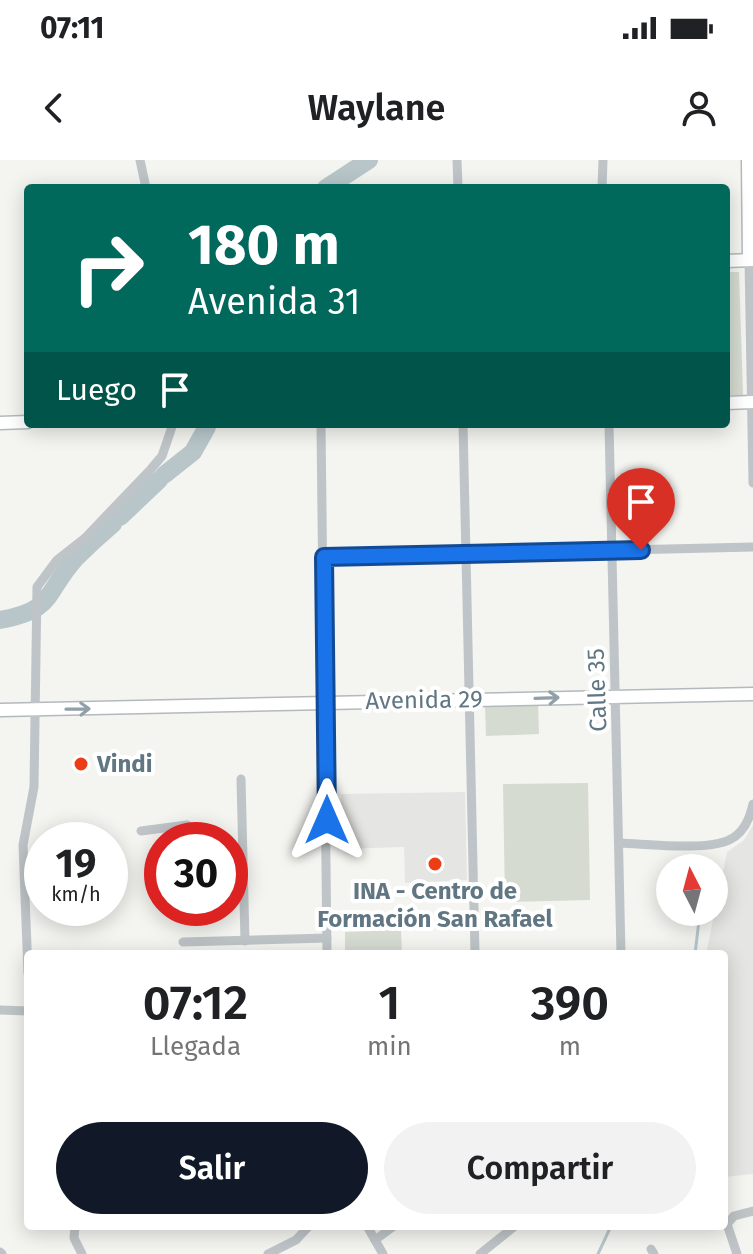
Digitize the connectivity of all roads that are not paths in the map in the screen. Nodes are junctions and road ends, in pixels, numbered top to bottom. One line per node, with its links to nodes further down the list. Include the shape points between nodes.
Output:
1 (140, 160): 5 (street)
2 (457, 160): 6 (street)
3 (603, 160): 7 (street)
4 (748, 160): 8 (main road)
5 (145, 184)
6 (458, 184)
7 (602, 184)
8 (751, 260): 9 (main road); 10 (street)
9 (730, 261)
10 (751, 402): 11 (main road); 18 (street)
11 (730, 403)
12 (24, 422): 13 (main road)
13 (0, 423)
14 (172, 428): 28 (street, via 162,456 41,577 35,598)
15 (321, 428): 22 (street)
16 (463, 428): 21 (street)
17 (609, 428): 20 (street, Calle 35)
18 (753, 483)
19 (753, 547): 20 (street)
20 (612, 551): 21 (street); 24 (street, Calle 35)
21 (467, 554): 22 (street); 25 (street)
22 (324, 557): 26 (street)
23 (753, 694): 24 (main road, Avenida 29)
24 (618, 696): 25 (main road, Avenida 29, one-way to 24); 34 (street, Calle 35)
25 (469, 700): 26 (main road, Avenida 29); 41 (street)
26 (326, 702): 28 (main road, Avenida 29, one-way to 26); 36 (street)
27 (0, 710): 28 (main road, Avenida 29)
28 (36, 710): 39 (street, via 34,787 23,845)
29 (241, 779): 31 (street)
30 (753, 804): 34 (street, via 742,830 721,843)
31 (242, 822)
32 (141, 831): 33 (street)
33 (144, 831)
34 (621, 843): 42 (street, Calle 35)
35 (245, 926): 37 (street)
36 (327, 938): 37 (street); 40 (street)
37 (245, 941): 38 (street)
38 (183, 942)
39 (27, 950)
40 (327, 950)
41 (475, 950)
42 (621, 950)
43 (0, 1010): 44 (street)
44 (24, 1011)
45 (753, 1211): 46 (street)
46 (728, 1223)
47 (728, 1227): 58 (street)
48 (75, 1230): 54 (street)
49 (305, 1230): 55 (street)
50 (369, 1230): 53 (street)
51 (389, 1230): 53 (street)
52 (510, 1230): 57 (street)
53 (375, 1240): 56 (street)
54 (82, 1254)
55 (268, 1254)
56 (383, 1254)
57 (480, 1254)
58 (737, 1254)

